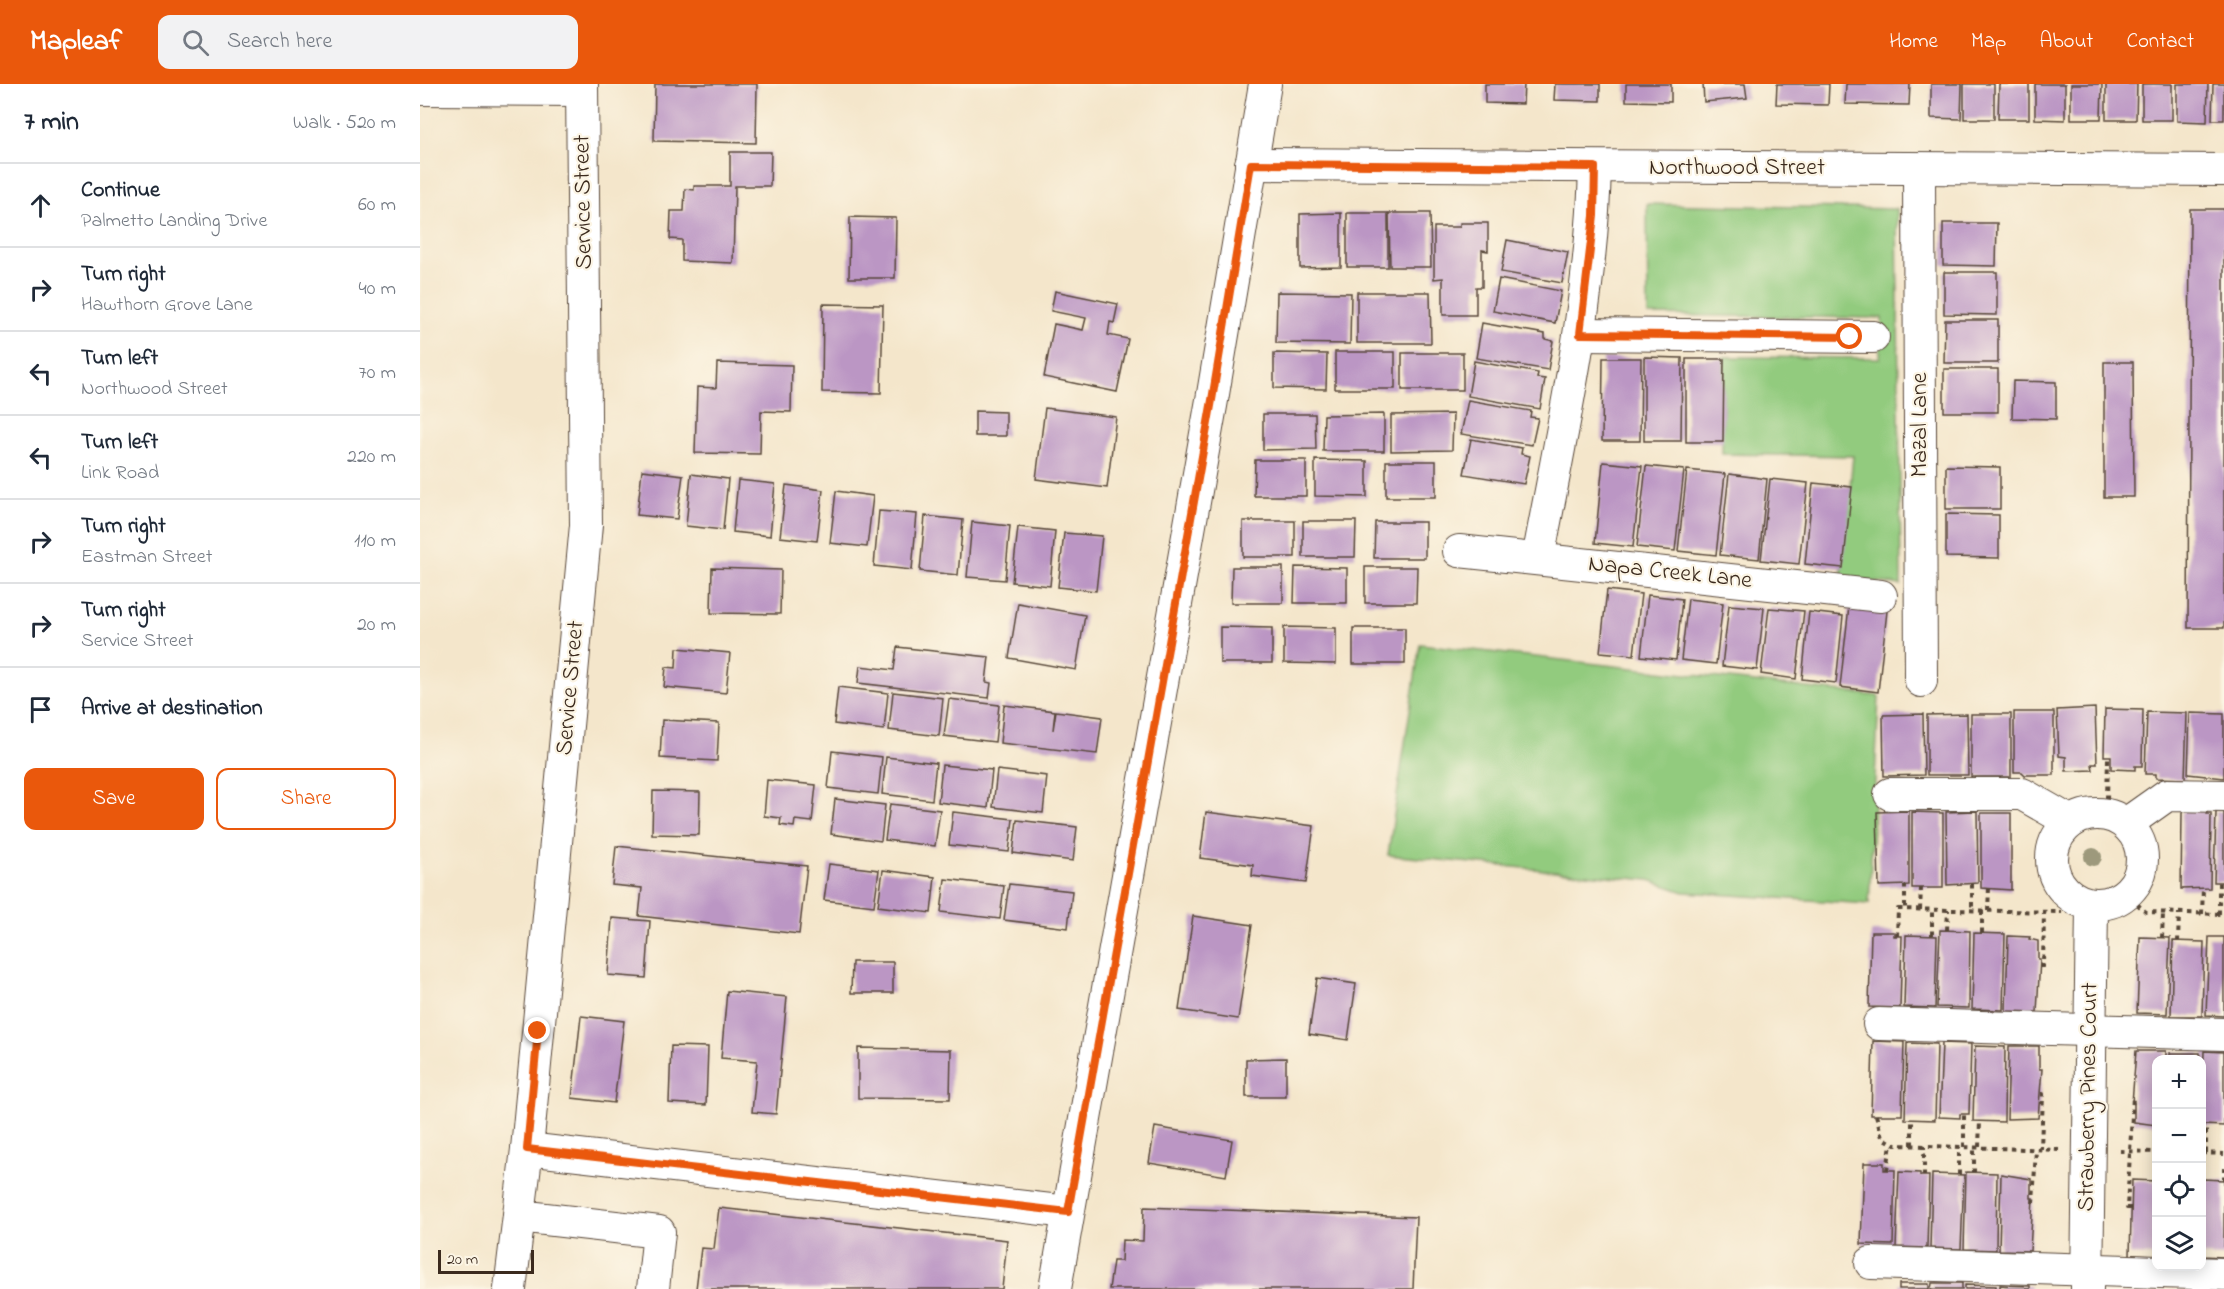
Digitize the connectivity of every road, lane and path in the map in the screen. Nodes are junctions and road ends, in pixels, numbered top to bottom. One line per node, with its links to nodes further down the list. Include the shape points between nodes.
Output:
1 (1265, 84): 4 (street)
2 (582, 87): 3 (street); 62 (street, Service Street, via 586,525)
3 (420, 89)
4 (1251, 164): 5 (street, Northwood Street); 78 (street)
5 (1595, 167): 6 (street, Northwood Street); 8 (street, via 1594,216)
6 (1919, 169): 7 (street, Northwood Street); 13 (street, Mazal Lane)
7 (2224, 170)
8 (1580, 334): 9 (street); 11 (street)
9 (1872, 338)
10 (1459, 550): 11 (street, Napa Creek Lane)
11 (1538, 559): 12 (street, Napa Creek Lane)
12 (1881, 596)
13 (1921, 681)
14 (2108, 758): 17 (path)
15 (1890, 794): 18 (street, via 2022,794)
16 (2224, 796): 19 (street, via 2167,795)
17 (2107, 800)
18 (2071, 822): 19 (street, via 2099,813); 27 (street, via 2053,848 2052,863 2065,891)
19 (2126, 824): 27 (street, via 2142,848 2140,877 2121,899)
20 (2219, 882): 40 (path)
21 (1972, 884): 32 (path)
22 (1905, 885): 28 (path)
23 (1920, 888): 29 (path)
24 (1989, 888): 34 (path)
25 (2203, 888): 39 (path)
26 (2137, 903): 37 (path, via 2146,912)
27 (2092, 904): 49 (street, Strawberry Pines Court)
28 (1905, 910): 29 (path); 44 (path, via 1898,909)
29 (1920, 910): 30 (path)
30 (1932, 910): 31 (path); 43 (path)
31 (1948, 910): 32 (path); 41 (path)
32 (1972, 911): 33 (path)
33 (1982, 911): 34 (path); 42 (path)
34 (1988, 911): 35 (path)
35 (2044, 912): 36 (path); 47 (path)
36 (2062, 912)
37 (2163, 913): 38 (path); 45 (path)
38 (2179, 913): 39 (path); 46 (path)
39 (2202, 914): 40 (path)
40 (2221, 914)
41 (1947, 930)
42 (1982, 933)
43 (1932, 935)
44 (1897, 936)
45 (2162, 938)
46 (2178, 942)
47 (2040, 966)
48 (1879, 1024): 49 (street)
49 (2090, 1030): 50 (street); 82 (street, Strawberry Pines Court)
50 (2224, 1034)
51 (2041, 1094): 63 (path)
52 (2133, 1096): 66 (path)
53 (1964, 1114): 60 (path)
54 (1876, 1115): 57 (path, via 1882,1137)
55 (1912, 1119): 58 (path)
56 (1980, 1121): 61 (path)
57 (1891, 1143): 58 (path); 71 (path)
58 (1912, 1145): 59 (path)
59 (1924, 1146): 60 (path); 74 (path)
60 (1961, 1147): 61 (path); 73 (path)
61 (1977, 1147): 63 (path); 72 (path)
62 (527, 1149): 78 (street); 79 (street, Service Street)
63 (2039, 1149): 64 (path); 76 (path)
64 (2065, 1150)
65 (2110, 1151): 66 (path)
66 (2128, 1151): 67 (path); 77 (path, via 2127,1208)
67 (2152, 1152)
68 (2206, 1153): 69 (path)
69 (2224, 1154)
70 (2224, 1168): 75 (path)
71 (1887, 1170)
72 (1974, 1173)
73 (1959, 1175)
74 (1924, 1176)
75 (2224, 1180)
76 (2033, 1203)
77 (2131, 1208)
78 (1068, 1212): 85 (street)
79 (519, 1216): 83 (street, Service Street); 84 (street, via 659,1232)
80 (1871, 1263): 82 (street)
81 (2224, 1274): 82 (street)
82 (2087, 1279)
83 (510, 1289)
84 (653, 1289)
85 (1055, 1289)

